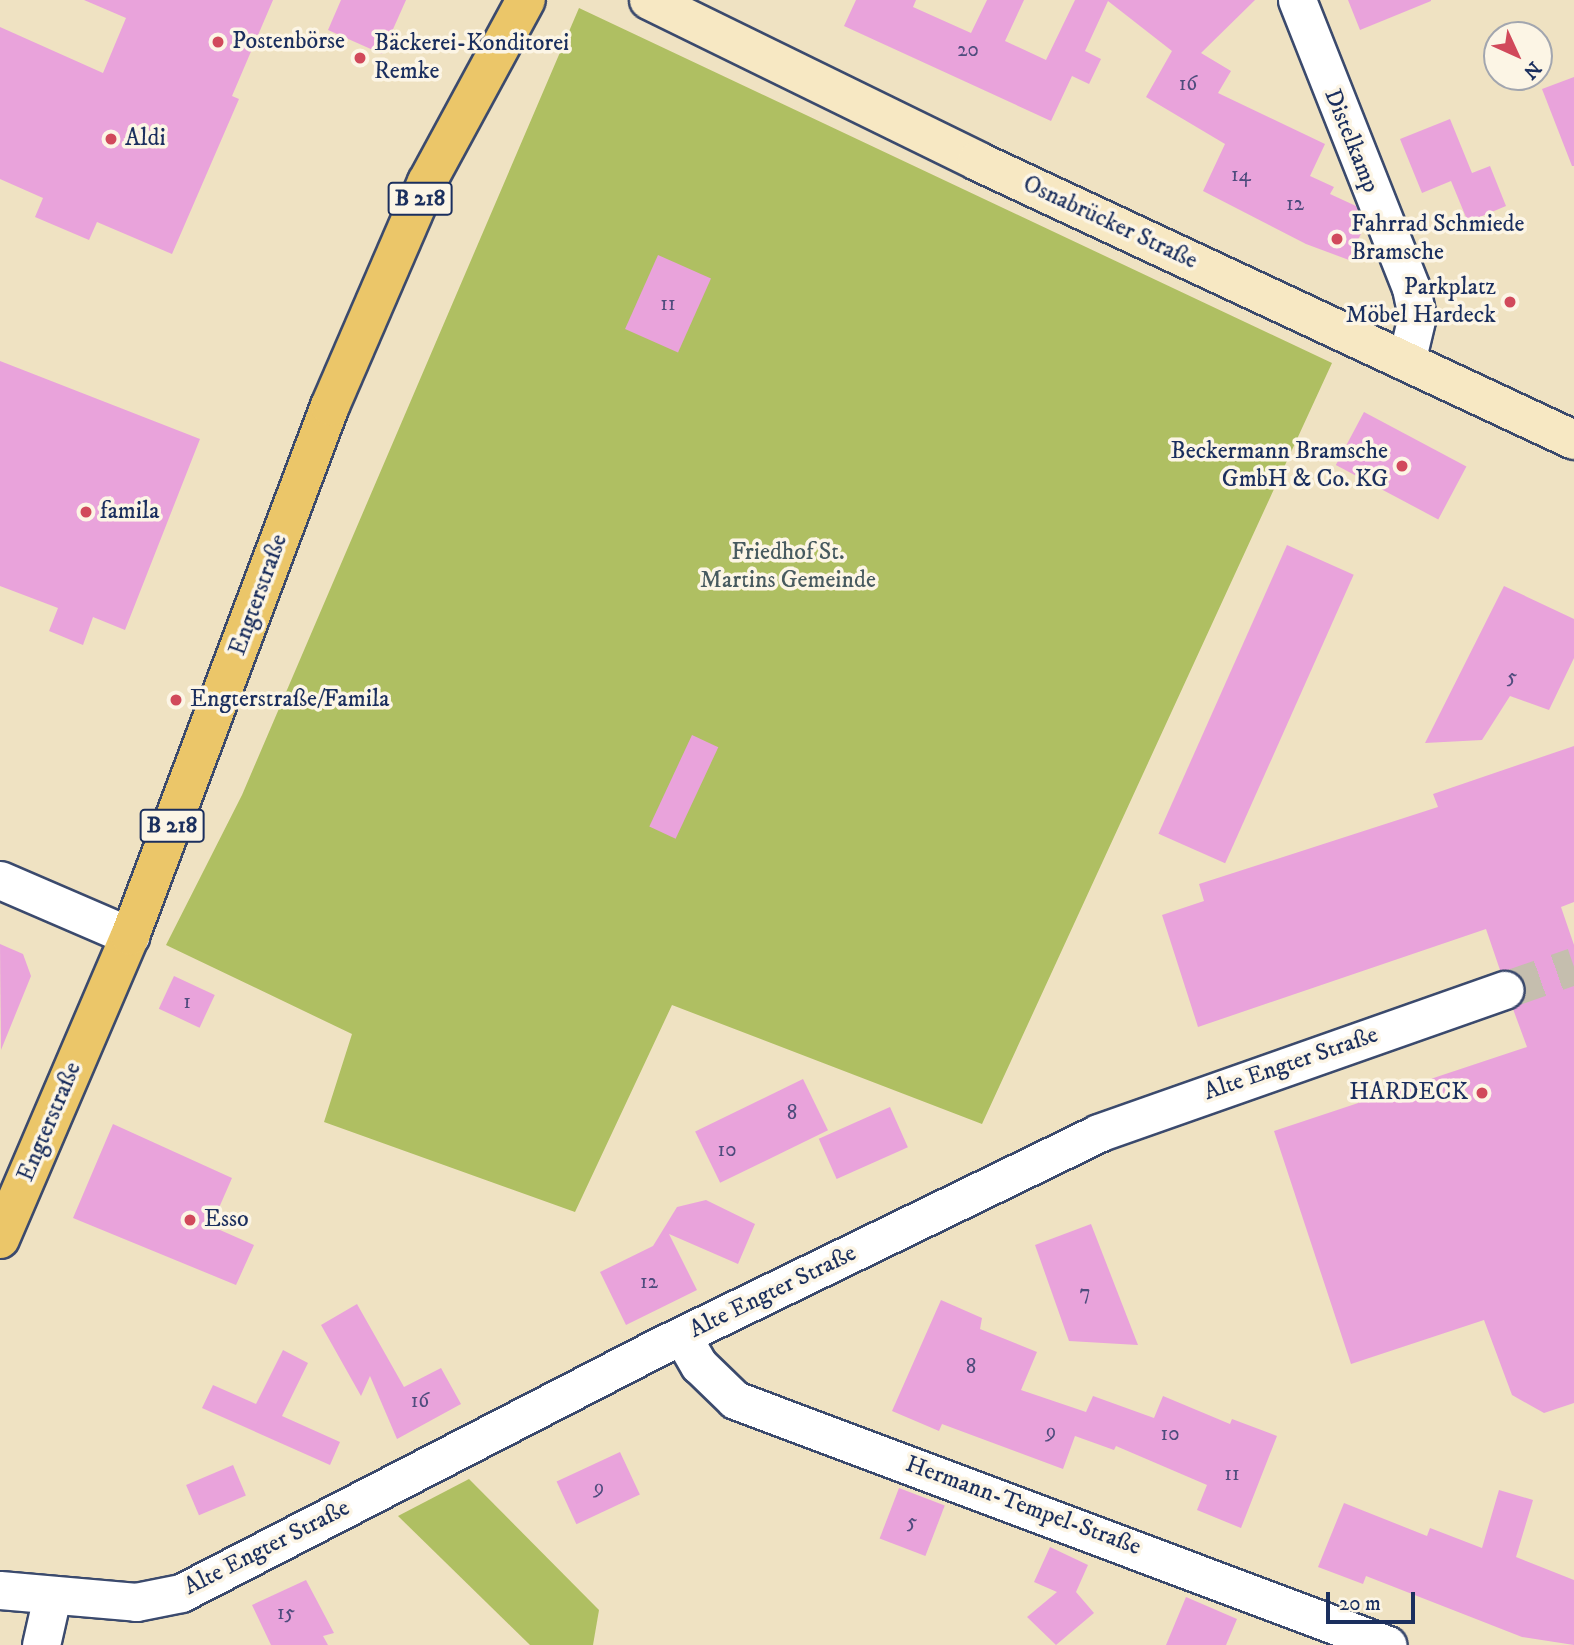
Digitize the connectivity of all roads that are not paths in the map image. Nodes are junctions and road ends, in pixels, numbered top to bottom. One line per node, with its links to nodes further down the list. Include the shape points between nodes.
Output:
1 (526, 0): 7 (main road, Engterstraße / B 218, via 427,183 330,406)
2 (649, 0): 4 (main road, Osnabrücker Straße, via 977,161)
3 (1297, 0): 4 (street, Distelkamp, via 1411,288 1417,316)
4 (1406, 362): 5 (main road, Osnabrücker Straße)
5 (1574, 440)
6 (0, 880): 7 (street)
7 (130, 936): 9 (main road, Engterstraße / B 218)
8 (1506, 990): 10 (street, Alte Engter Straße, via 1098,1133)
9 (0, 1239)
10 (682, 1336): 12 (street, Alte Engter Straße, via 181,1593 136,1602); 14 (street, Hermann-Tempel-Straße, via 699,1365 735,1400)
11 (0, 1590): 12 (street, Alte Engter Straße)
12 (52, 1596): 13 (street)
13 (41, 1645)
14 (1388, 1645)

